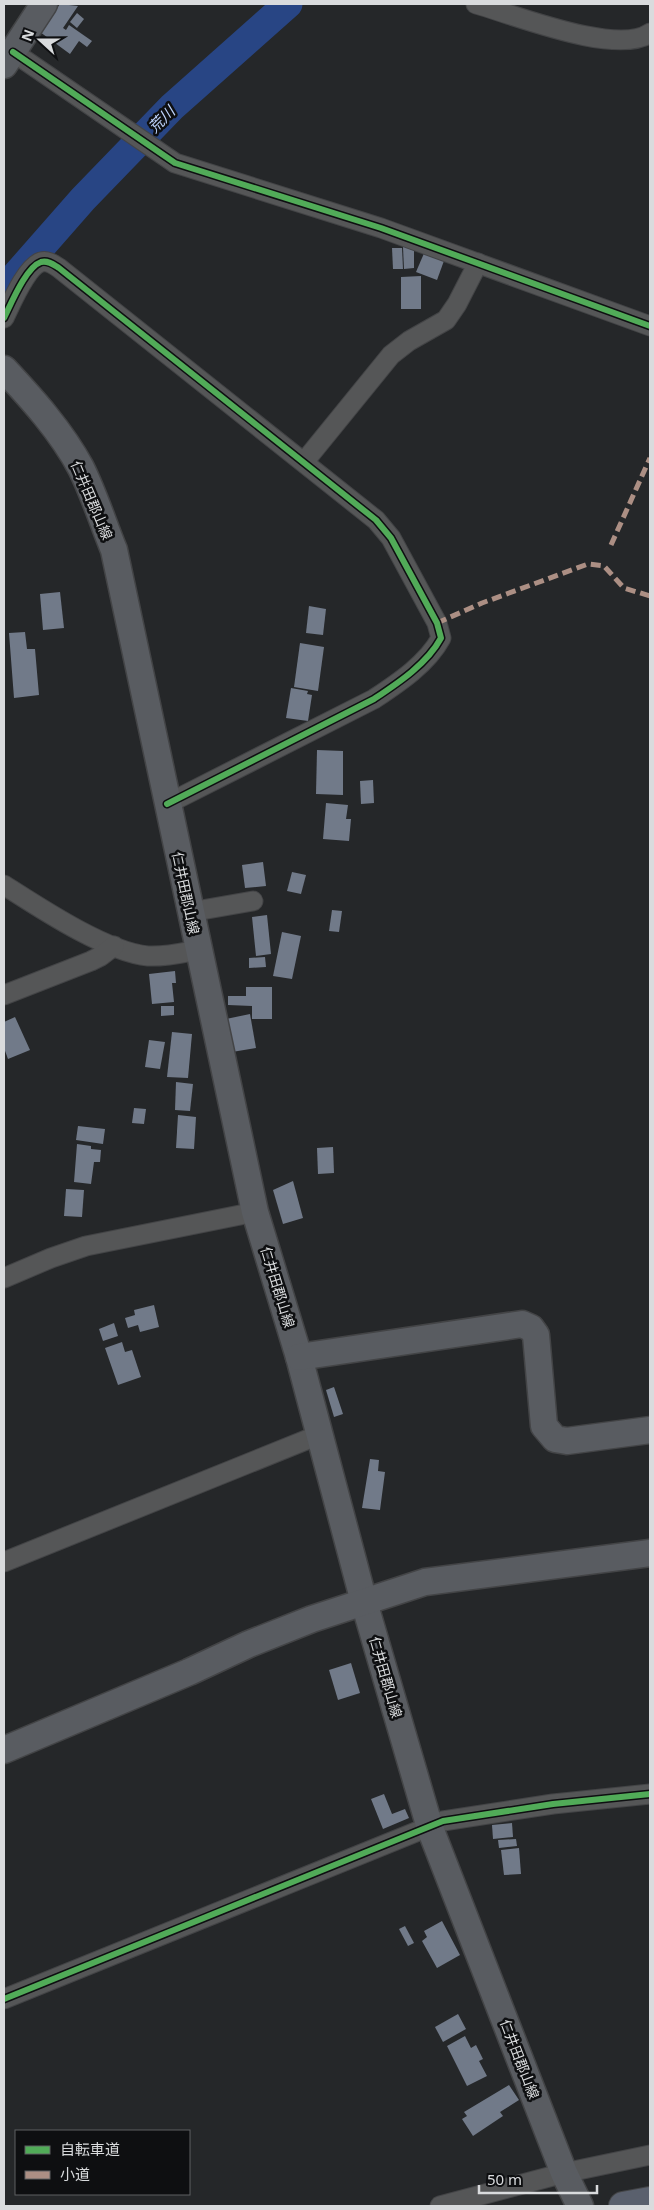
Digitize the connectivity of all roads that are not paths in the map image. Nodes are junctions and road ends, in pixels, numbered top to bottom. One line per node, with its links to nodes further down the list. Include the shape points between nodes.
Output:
1 (44, 4): 4 (main road)
2 (476, 4): 3 (street, via 609,41 637,40)
3 (650, 33)
4 (8, 59): 5 (street, via 175,163 371,225)
5 (478, 263): 7 (street); 9 (street, via 452,313 438,326 391,354)
6 (4, 318): 9 (street, via 30,270 41,262 53,264)
7 (650, 326)
8 (4, 369): 10 (main road, 仁井田郡山線, via 67,444 82,470 114,550)
9 (304, 462): 10 (street, via 387,532 437,623 441,638 397,684 374,699)
10 (167, 804): 13 (main road, 仁井田郡山線)
11 (4, 885): 14 (street)
12 (253, 901): 13 (street)
13 (190, 912): 15 (main road, 仁井田郡山線)
14 (114, 946): 15 (street, via 146,956); 16 (street, via 91,961)
15 (198, 950): 17 (main road, 仁井田郡山線)
16 (4, 995)
17 (255, 1212): 18 (street, via 86,1246); 19 (main road, 仁井田郡山線)
18 (4, 1278)
19 (299, 1357): 20 (main road, via 522,1324 536,1335 544,1426 555,1439 567,1441); 21 (main road, 仁井田郡山線)
20 (650, 1430)
21 (320, 1434): 23 (street); 24 (main road, 仁井田郡山線)
22 (650, 1553): 24 (main road, via 425,1582)
23 (4, 1562)
24 (364, 1602): 25 (main road, via 248,1644); 27 (main road, 仁井田郡山線)
25 (4, 1750)
26 (650, 1794): 27 (street, via 553,1804 443,1821)
27 (430, 1828): 28 (street); 30 (main road, 仁井田郡山線)
28 (4, 1999)
29 (650, 2155): 30 (street)
30 (572, 2190): 32 (street)
31 (650, 2200): 33 (highway)
32 (440, 2206)
33 (623, 2206)

